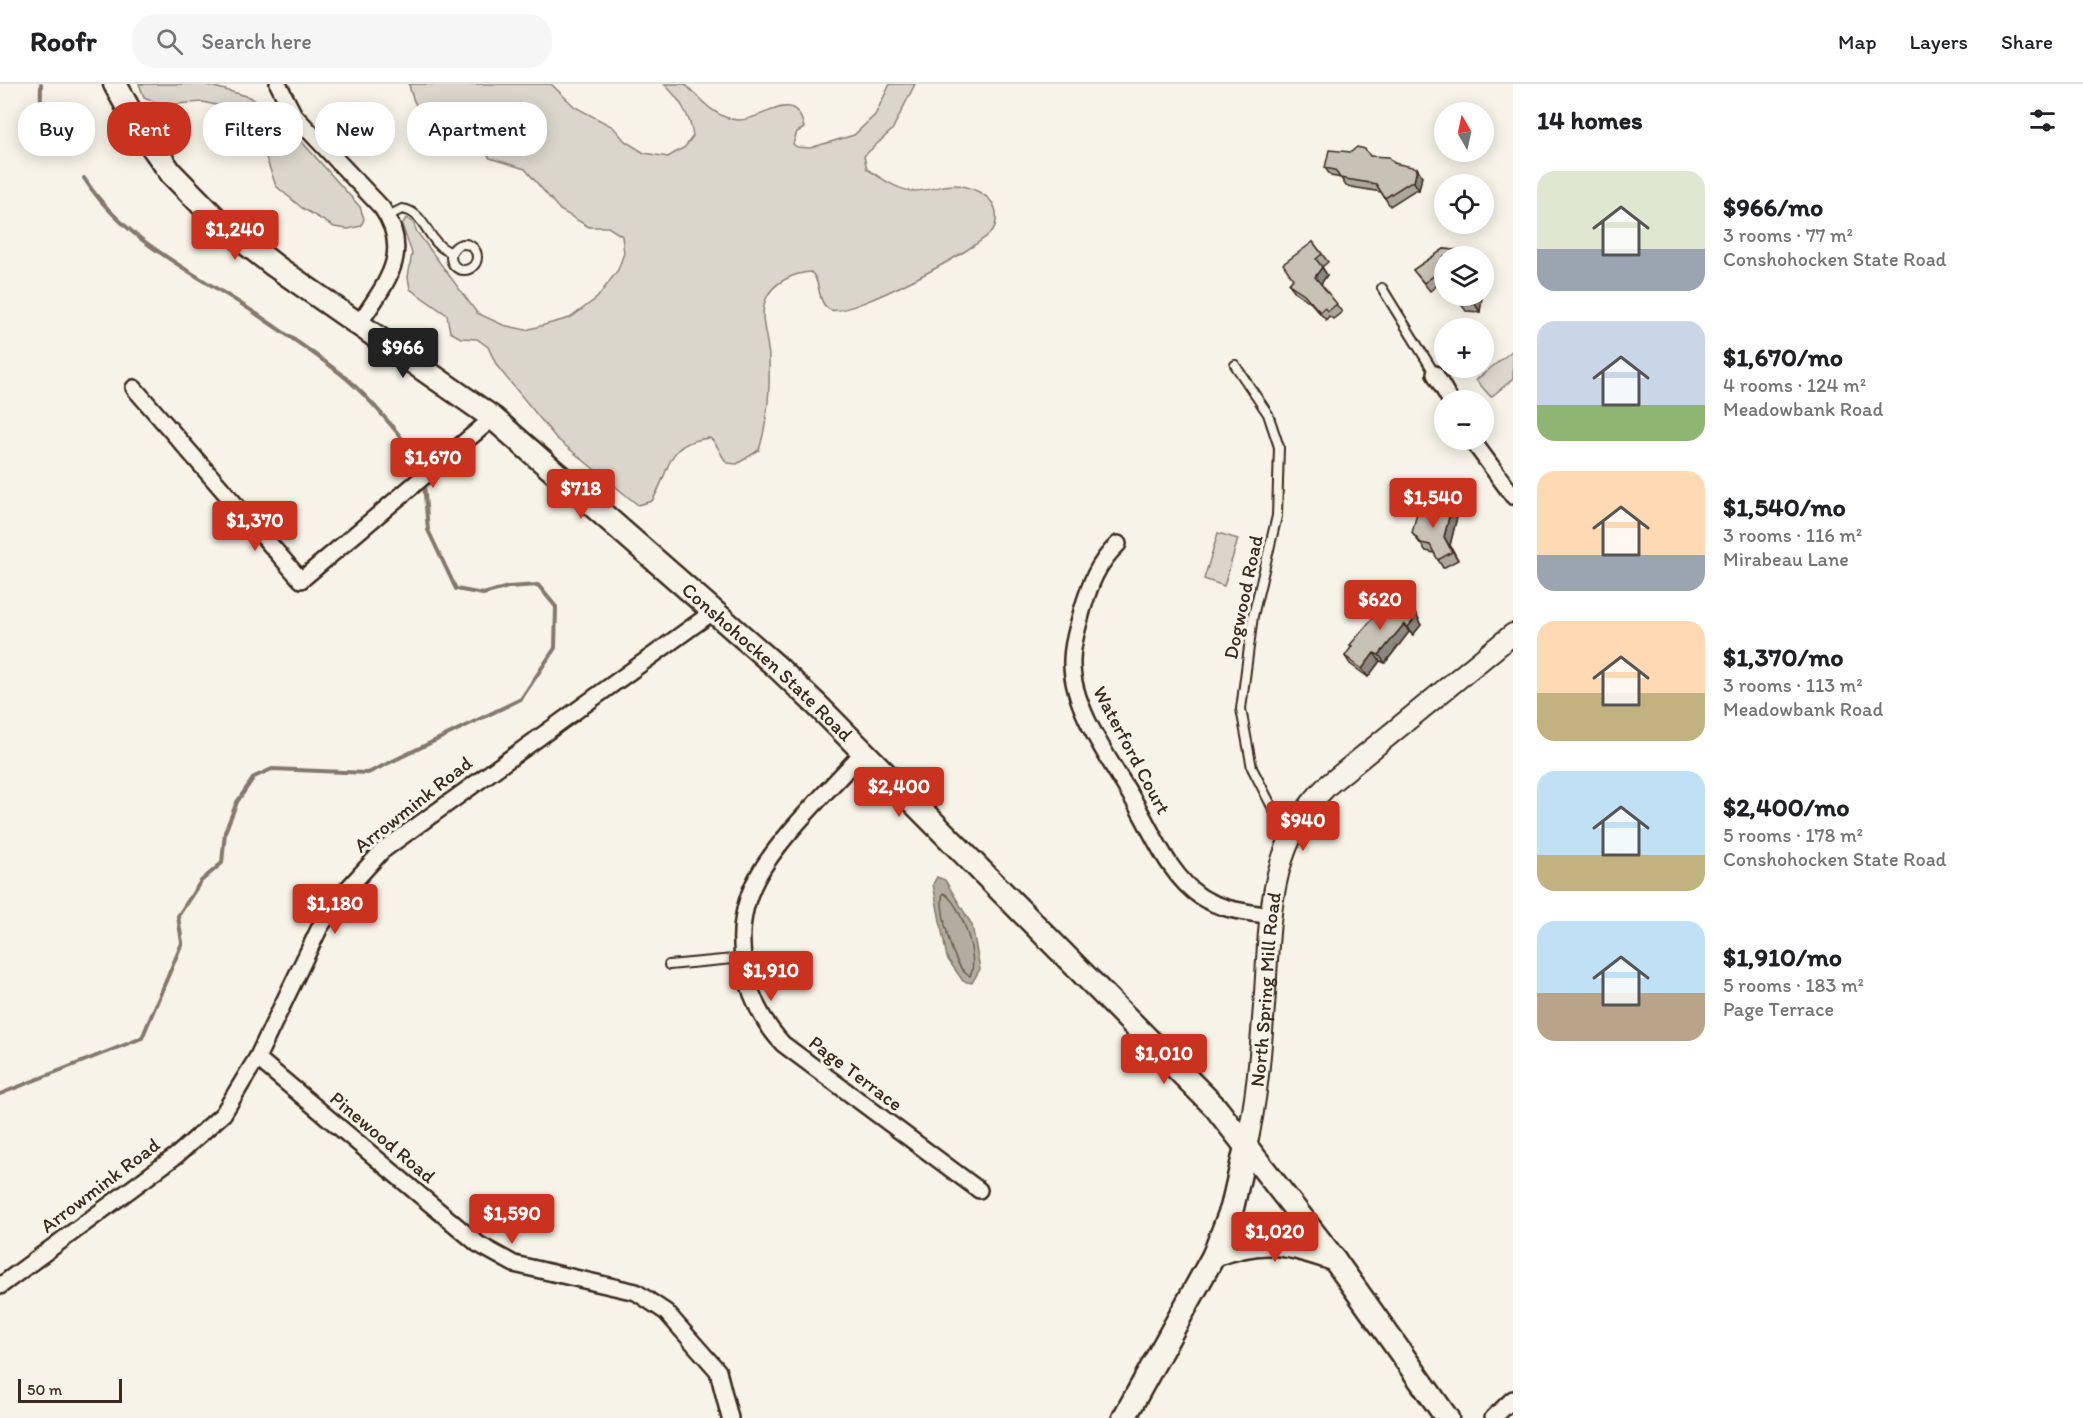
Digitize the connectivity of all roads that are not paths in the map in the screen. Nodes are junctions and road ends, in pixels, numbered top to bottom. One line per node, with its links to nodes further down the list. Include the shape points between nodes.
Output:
1 (115, 84): 6 (main road, Conshohocken State Road, via 153,149 186,191 241,240)
2 (278, 84): 3 (street, via 294,115)
3 (388, 216): 4 (lane, via 402,209 413,212 436,245); 6 (street, via 395,238 395,261 386,283)
4 (451, 252)
5 (1382, 288): 8 (lane)
6 (359, 324): 10 (main road, Conshohocken State Road)
7 (1234, 365): 17 (lane, Dogwood Road, via 1268,414 1279,447 1277,516 1253,616 1241,710 1252,768)
8 (1434, 372)
9 (134, 388): 10 (street, via 301,580)
10 (493, 418): 14 (main road, Conshohocken State Road)
11 (1479, 450): 12 (street)
12 (1513, 496)
13 (1118, 544): 18 (street, Waterford Court, via 1091,580 1074,642 1073,677 1083,711 1167,858 1188,885 1222,908)
14 (714, 611): 16 (main road, Conshohocken State Road); 21 (street, Arrowmink Road, via 407,831 359,873 320,927)
15 (1513, 634): 17 (street, North Spring Mill Road, via 1329,785 1306,810)
16 (863, 752): 19 (street, Page Terrace, via 773,854 756,880 746,910); 22 (main road, Conshohocken State Road, via 1216,1108)
17 (1289, 838): 18 (street, North Spring Mill Road, via 1278,870)
18 (1270, 915): 22 (street, North Spring Mill Road, via 1258,1091)
19 (744, 958): 20 (lane); 23 (street, Page Terrace, via 755,1006 783,1044)
20 (669, 964)
21 (257, 1058): 26 (street, Arrowmink Road, via 223,1114 202,1135); 28 (street, Pinewood Road, via 478,1244 514,1264 636,1292 666,1312 717,1371)
22 (1246, 1147): 24 (main road, North Spring Mill Road, via 1232,1208); 25 (main road, Conshohocken State Road)
23 (978, 1190)
24 (1215, 1255): 25 (main road, via 1269,1242); 29 (main road, North Spring Mill Road)
25 (1334, 1259): 30 (main road, Conshohocken State Road)
26 (0, 1286)
27 (1513, 1399): 31 (street)
28 (730, 1418)
29 (1124, 1418)
30 (1448, 1418)
31 (1493, 1418)

